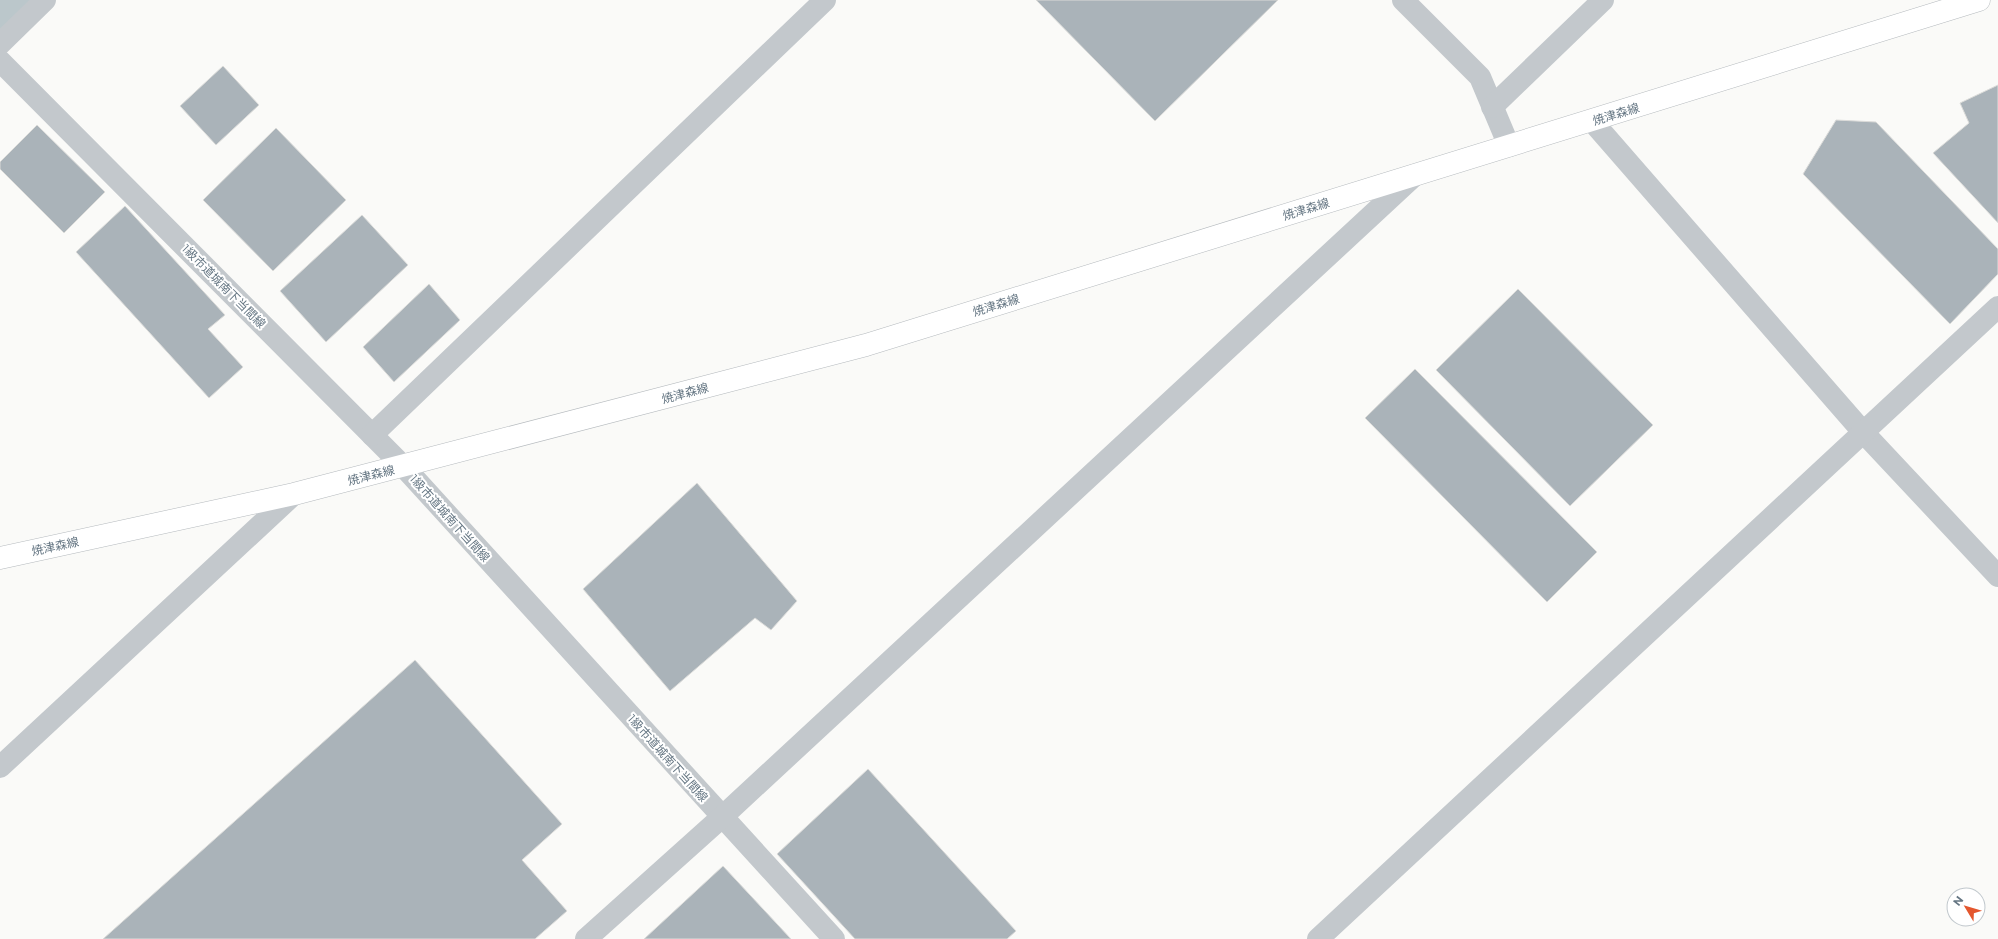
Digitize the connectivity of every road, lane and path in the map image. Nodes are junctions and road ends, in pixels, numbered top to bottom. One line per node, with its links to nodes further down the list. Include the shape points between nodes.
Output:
1 (45, 0): 6 (street)
2 (825, 0): 14 (street)
3 (1403, 0): 8 (street, via 1480,77)
4 (1603, 0): 8 (street)
5 (1979, 0): 9 (main road, 焼津森線)
6 (0, 44)
7 (0, 61): 14 (street, 1級市道城南下当間線)
8 (1492, 108): 10 (street)
9 (1592, 121): 10 (main road, 焼津森線); 13 (street)
10 (1509, 146): 11 (main road, 焼津森線)
11 (1415, 175): 15 (main road, 焼津森線, via 866,345); 20 (street)
12 (1998, 307): 13 (street)
13 (1863, 432): 18 (street); 23 (street)
14 (372, 435): 15 (street, 1級市道城南下当間線)
15 (404, 467): 16 (main road, 焼津森線); 20 (street, 1級市道城南下当間線)
16 (294, 494): 17 (main road, 焼津森線); 19 (street)
17 (0, 558)
18 (1998, 576)
19 (0, 767)
20 (722, 817): 21 (street); 22 (street, 1級市道城南下当間線)
21 (586, 939)
22 (834, 939)
23 (1318, 939)

